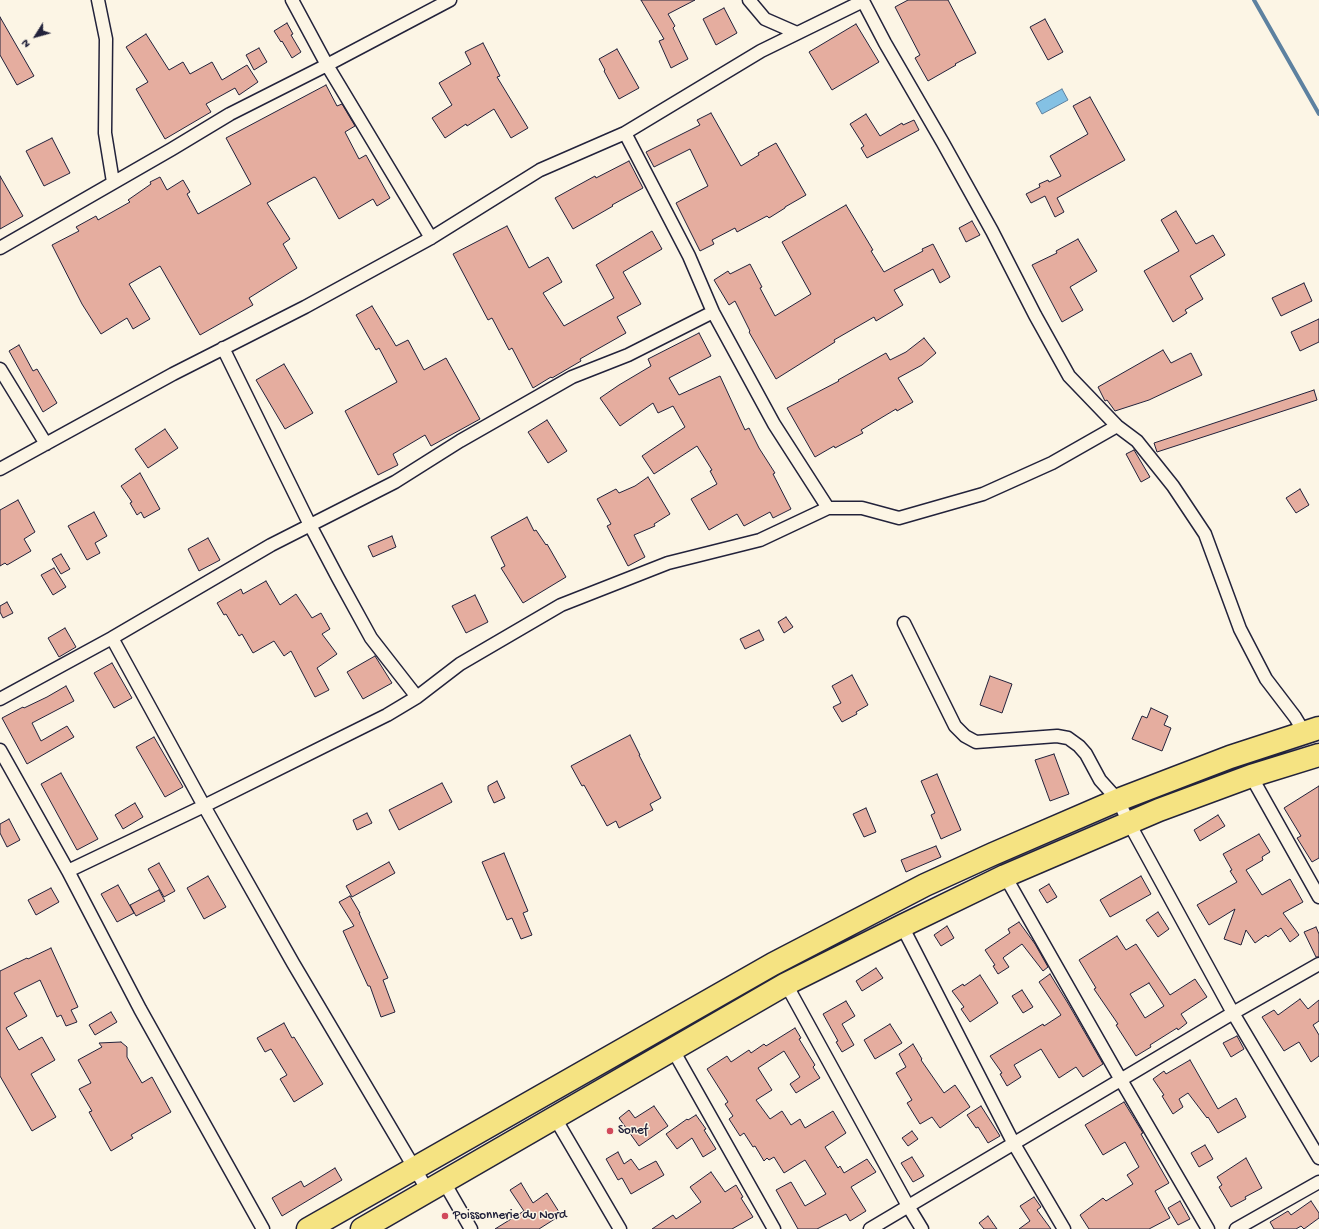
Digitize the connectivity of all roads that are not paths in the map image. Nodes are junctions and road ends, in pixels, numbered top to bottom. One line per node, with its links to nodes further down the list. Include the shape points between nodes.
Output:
1 (98, 0): 8 (street, via 106,39 105,134)
2 (292, 0): 6 (street)
3 (450, 0): 6 (street)
4 (749, 0): 5 (street, via 765,19)
5 (797, 33): 7 (street); 14 (street, via 863,1 988,224 1069,376)
6 (327, 65): 8 (street, via 230,114); 9 (street)
7 (625, 132): 9 (street, via 540,170); 11 (street, via 689,256)
8 (113, 182): 10 (street)
9 (431, 238): 12 (street, via 305,307)
10 (0, 248)
11 (713, 312): 17 (street, via 774,424); 18 (street, via 628,355 572,377 460,441 395,482)
12 (223, 348): 15 (street); 18 (street)
13 (0, 369): 15 (street)
14 (1117, 426): 17 (street, via 1052,463 983,494 899,518 862,508); 23 (street, via 1137,441 1173,486 1205,534 1240,630 1266,679 1295,717)
15 (46, 444): 16 (street)
16 (0, 469)
17 (828, 508): 21 (street, via 760,540 668,563 561,605 460,664)
18 (310, 525): 20 (street); 21 (street, via 371,638)
19 (904, 623): 27 (street, via 955,726 965,736 976,742 1057,736 1068,738 1086,754 1100,780)
20 (112, 638): 22 (street); 28 (street)
21 (417, 697): 28 (street, via 387,715)
22 (0, 699)
23 (1315, 729): 27 (highway, via 1230,757)
24 (0, 750): 30 (street)
25 (1319, 755): 26 (highway)
26 (1251, 776): 29 (highway); 32 (street)
27 (1118, 800): 29 (street); 36 (highway, via 925,885)
28 (204, 806): 30 (street); 44 (street)
29 (1129, 823): 31 (highway); 38 (street)
30 (68, 871): 48 (street, via 140,1009)
31 (1006, 876): 33 (highway); 40 (street)
32 (1319, 897)
33 (902, 926): 35 (highway); 42 (street)
34 (1319, 964): 38 (street)
35 (786, 984): 37 (highway); 47 (street)
36 (734, 986): 37 (highway); 44 (highway)
37 (746, 1006): 39 (highway)
38 (1233, 1012): 40 (street); 43 (street)
39 (673, 1050): 41 (highway); 53 (street)
40 (1121, 1080): 42 (street); 57 (street)
41 (555, 1118): 46 (highway); 52 (street)
42 (1014, 1144): 47 (street); 56 (street)
43 (1319, 1158)
44 (415, 1169): 46 (street); 49 (highway)
45 (1319, 1182): 58 (street)
46 (436, 1187): 50 (highway); 51 (street)
47 (908, 1206): 54 (street); 55 (street)
48 (263, 1229)
49 (308, 1229)
50 (362, 1229)
51 (471, 1229)
52 (620, 1229)
53 (774, 1229)
54 (870, 1229)
55 (922, 1229)
56 (1064, 1229)
57 (1208, 1229)
58 (1236, 1229)

